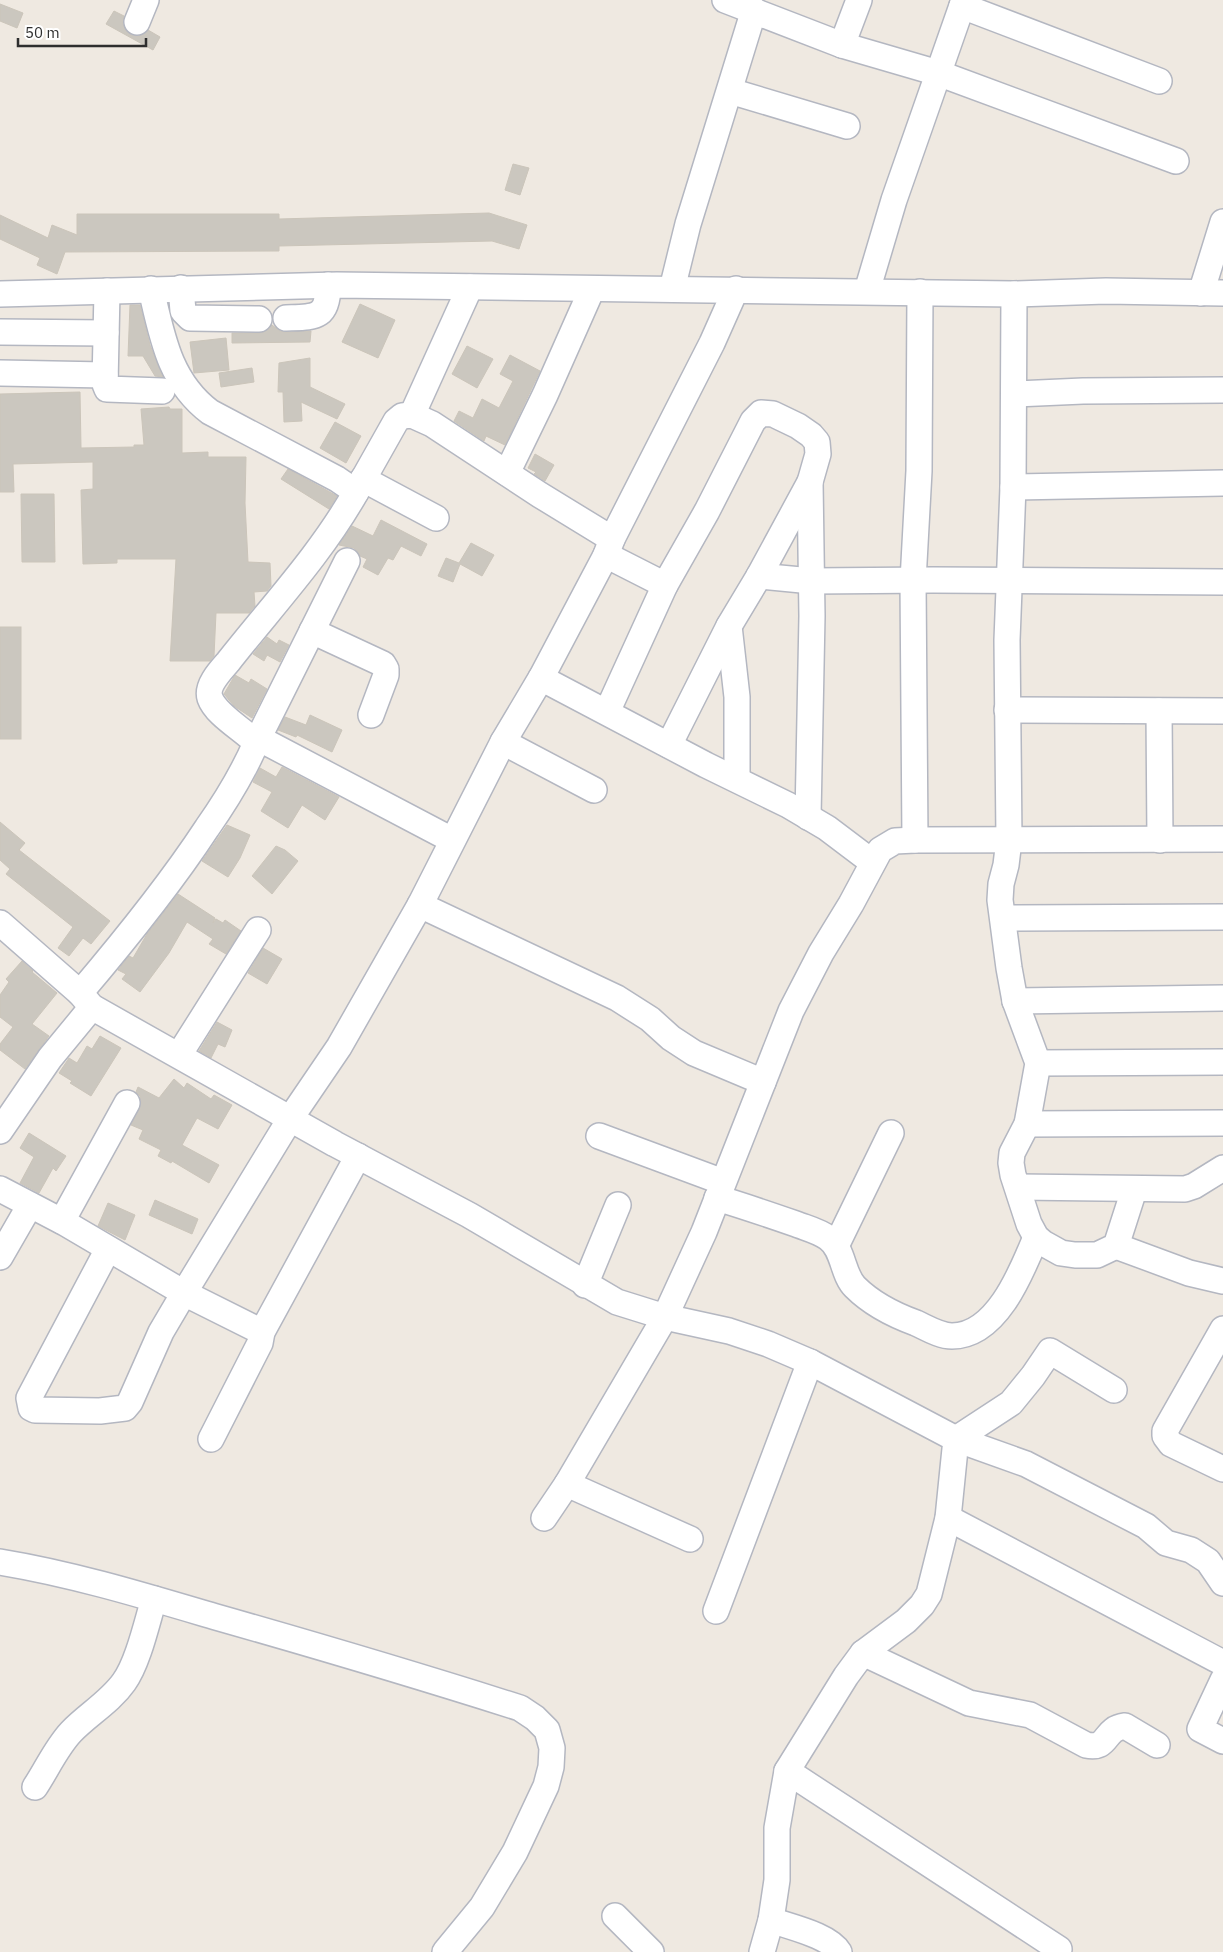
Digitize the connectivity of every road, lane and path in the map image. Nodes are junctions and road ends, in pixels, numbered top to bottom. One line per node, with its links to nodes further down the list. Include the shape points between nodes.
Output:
1 (725, 0): 4 (street)
2 (859, 0): 5 (street)
3 (963, 3): 6 (street); 7 (street)
4 (754, 10): 5 (street); 8 (street)
5 (842, 45): 6 (street)
6 (938, 73): 10 (street); 19 (street)
7 (1159, 81)
8 (730, 91): 9 (street); 17 (street, via 688,224)
9 (847, 126)
10 (1176, 161)
11 (1223, 222): 22 (street)
12 (328, 285): 13 (street); 14 (street); 25 (street, via 328,301 324,309 313,317)
13 (470, 287): 16 (street); 34 (street)
14 (181, 288): 15 (street); 26 (street, via 183,311 190,318)
15 (151, 289): 20 (street); 38 (street, via 166,351 182,384 195,401 338,479)
16 (592, 289): 17 (street); 35 (street)
17 (672, 289): 18 (street)
18 (736, 289): 19 (street); 41 (street)
19 (867, 290): 21 (street)
20 (107, 291): 23 (street); 28 (street)
21 (920, 292): 24 (street); 44 (street)
22 (1212, 293): 24 (street, via 1106,291)
23 (0, 294)
24 (1014, 294): 33 (street)
25 (286, 318)
26 (259, 319)
27 (0, 332): 28 (street)
28 (106, 334): 30 (street)
29 (0, 373): 30 (street)
30 (105, 375): 32 (street, via 107,389)
31 (1223, 390): 33 (street)
32 (162, 391)
33 (1014, 394): 39 (street)
34 (412, 415): 35 (street, via 432,424); 38 (street, via 402,416 396,421)
35 (507, 473): 41 (street)
36 (810, 482): 43 (street); 46 (street); 48 (street, via 818,454 817,442 811,434 782,418 761,413)
37 (1223, 483): 39 (street)
38 (359, 485): 40 (street); 57 (street, via 336,527 211,685 210,697 217,709)
39 (1013, 487): 45 (street)
40 (436, 518)
41 (609, 547): 48 (street); 51 (street)
42 (347, 561): 50 (street)
43 (759, 576): 46 (street); 49 (street)
44 (914, 581): 45 (street); 46 (street); 65 (street)
45 (1010, 581): 47 (street); 52 (street)
46 (812, 582): 62 (street)
47 (1223, 582)
48 (665, 585): 55 (street)
49 (729, 626): 59 (street); 60 (street, via 737,697)
50 (312, 630): 56 (street, via 386,668); 57 (street)
51 (542, 678): 55 (street); 58 (street)
52 (1007, 710): 53 (street); 66 (street)
53 (1159, 711): 54 (street); 67 (street)
54 (1223, 711)
55 (608, 712): 59 (street)
56 (371, 715)
57 (258, 741): 64 (street); 75 (street, via 246,766 190,855)
58 (503, 742): 61 (street); 64 (street)
59 (669, 745): 60 (street)
60 (737, 778): 62 (street)
61 (594, 790)
62 (808, 817): 68 (street)
63 (1223, 839): 67 (street)
64 (452, 840): 69 (street)
65 (915, 840): 66 (street); 68 (street, via 888,844)
66 (1009, 840): 67 (street); 71 (street, via 1001,884)
67 (1160, 840)
68 (872, 862): 80 (street, via 805,982)
69 (420, 905): 80 (street, via 617,998 694,1052); 82 (street, via 339,1047)
70 (1223, 917): 71 (street)
71 (1003, 918): 76 (street)
72 (0, 923): 75 (street)
73 (258, 930): 77 (street)
74 (1223, 998): 76 (street)
75 (86, 1000): 77 (street); 85 (street)
76 (1015, 1001): 79 (street)
77 (179, 1055): 82 (street)
78 (1223, 1062): 79 (street)
79 (1038, 1063): 84 (street)
80 (763, 1082): 92 (street)
81 (127, 1103): 96 (street)
82 (290, 1119): 88 (street); 104 (street)
83 (1223, 1122): 84 (street)
84 (1027, 1124): 90 (street, via 1016,1144 1011,1163)
85 (0, 1131)
86 (891, 1133): 98 (street)
87 (600, 1136): 92 (street)
88 (358, 1156): 103 (street, via 456,1207); 107 (street)
89 (1223, 1168): 93 (street, via 1185,1189)
90 (1018, 1188): 93 (street); 97 (street)
91 (0, 1190): 94 (street)
92 (720, 1190): 98 (street, via 828,1238); 105 (street)
93 (1134, 1190): 99 (street)
94 (30, 1205): 96 (street); 101 (street)
95 (618, 1205): 103 (street)
96 (62, 1221): 100 (street)
97 (1036, 1237): 98 (street, via 1019,1278 990,1318 973,1330 952,1336 891,1313 861,1293 853,1285); 99 (street, via 1061,1253 1096,1255)
98 (836, 1246)
99 (1116, 1246): 102 (street, via 1189,1273)
100 (108, 1249): 104 (street); 104 (street, via 29,1398 31,1408 100,1411 128,1405 161,1332)
101 (0, 1257)
102 (1223, 1281)
103 (585, 1284): 105 (street, via 617,1302)
104 (184, 1293): 107 (street)
105 (665, 1317): 108 (street, via 730,1331); 113 (street)
106 (1223, 1329): 112 (street, via 1165,1431 1171,1444)
107 (262, 1332): 110 (street, via 260,1343)
108 (810, 1362): 111 (street); 120 (street)
109 (1114, 1390): 111 (street, via 1050,1351 1011,1403)
110 (211, 1439)
111 (956, 1439): 115 (street); 118 (street, via 1026,1464 1146,1526 1166,1543 1191,1550 1208,1561)
112 (1223, 1469)
113 (567, 1484): 114 (street); 116 (street)
114 (544, 1518)
115 (948, 1518): 121 (street, via 930,1594 906,1621); 122 (street)
116 (690, 1539)
117 (0, 1562): 119 (street)
118 (1223, 1583)
119 (154, 1599): 127 (street, via 124,1682 59,1745); 131 (street, via 520,1708 547,1730 552,1748 546,1786 515,1852 482,1907)
120 (716, 1611)
121 (863, 1653): 125 (street, via 969,1703 1030,1715 1086,1745 1100,1745 1113,1729 1125,1726); 126 (street)
122 (1223, 1663)
123 (1223, 1680): 124 (street, via 1195,1739)
124 (1223, 1741)
125 (1158, 1745)
126 (787, 1771): 129 (street, via 777,1828 777,1880); 130 (street)
127 (35, 1787)
128 (615, 1916): 132 (street)
129 (771, 1920): 133 (street); 134 (street, via 827,1940)
130 (1059, 1949)
131 (445, 1952)
132 (651, 1952)
133 (762, 1952)
134 (839, 1952)

